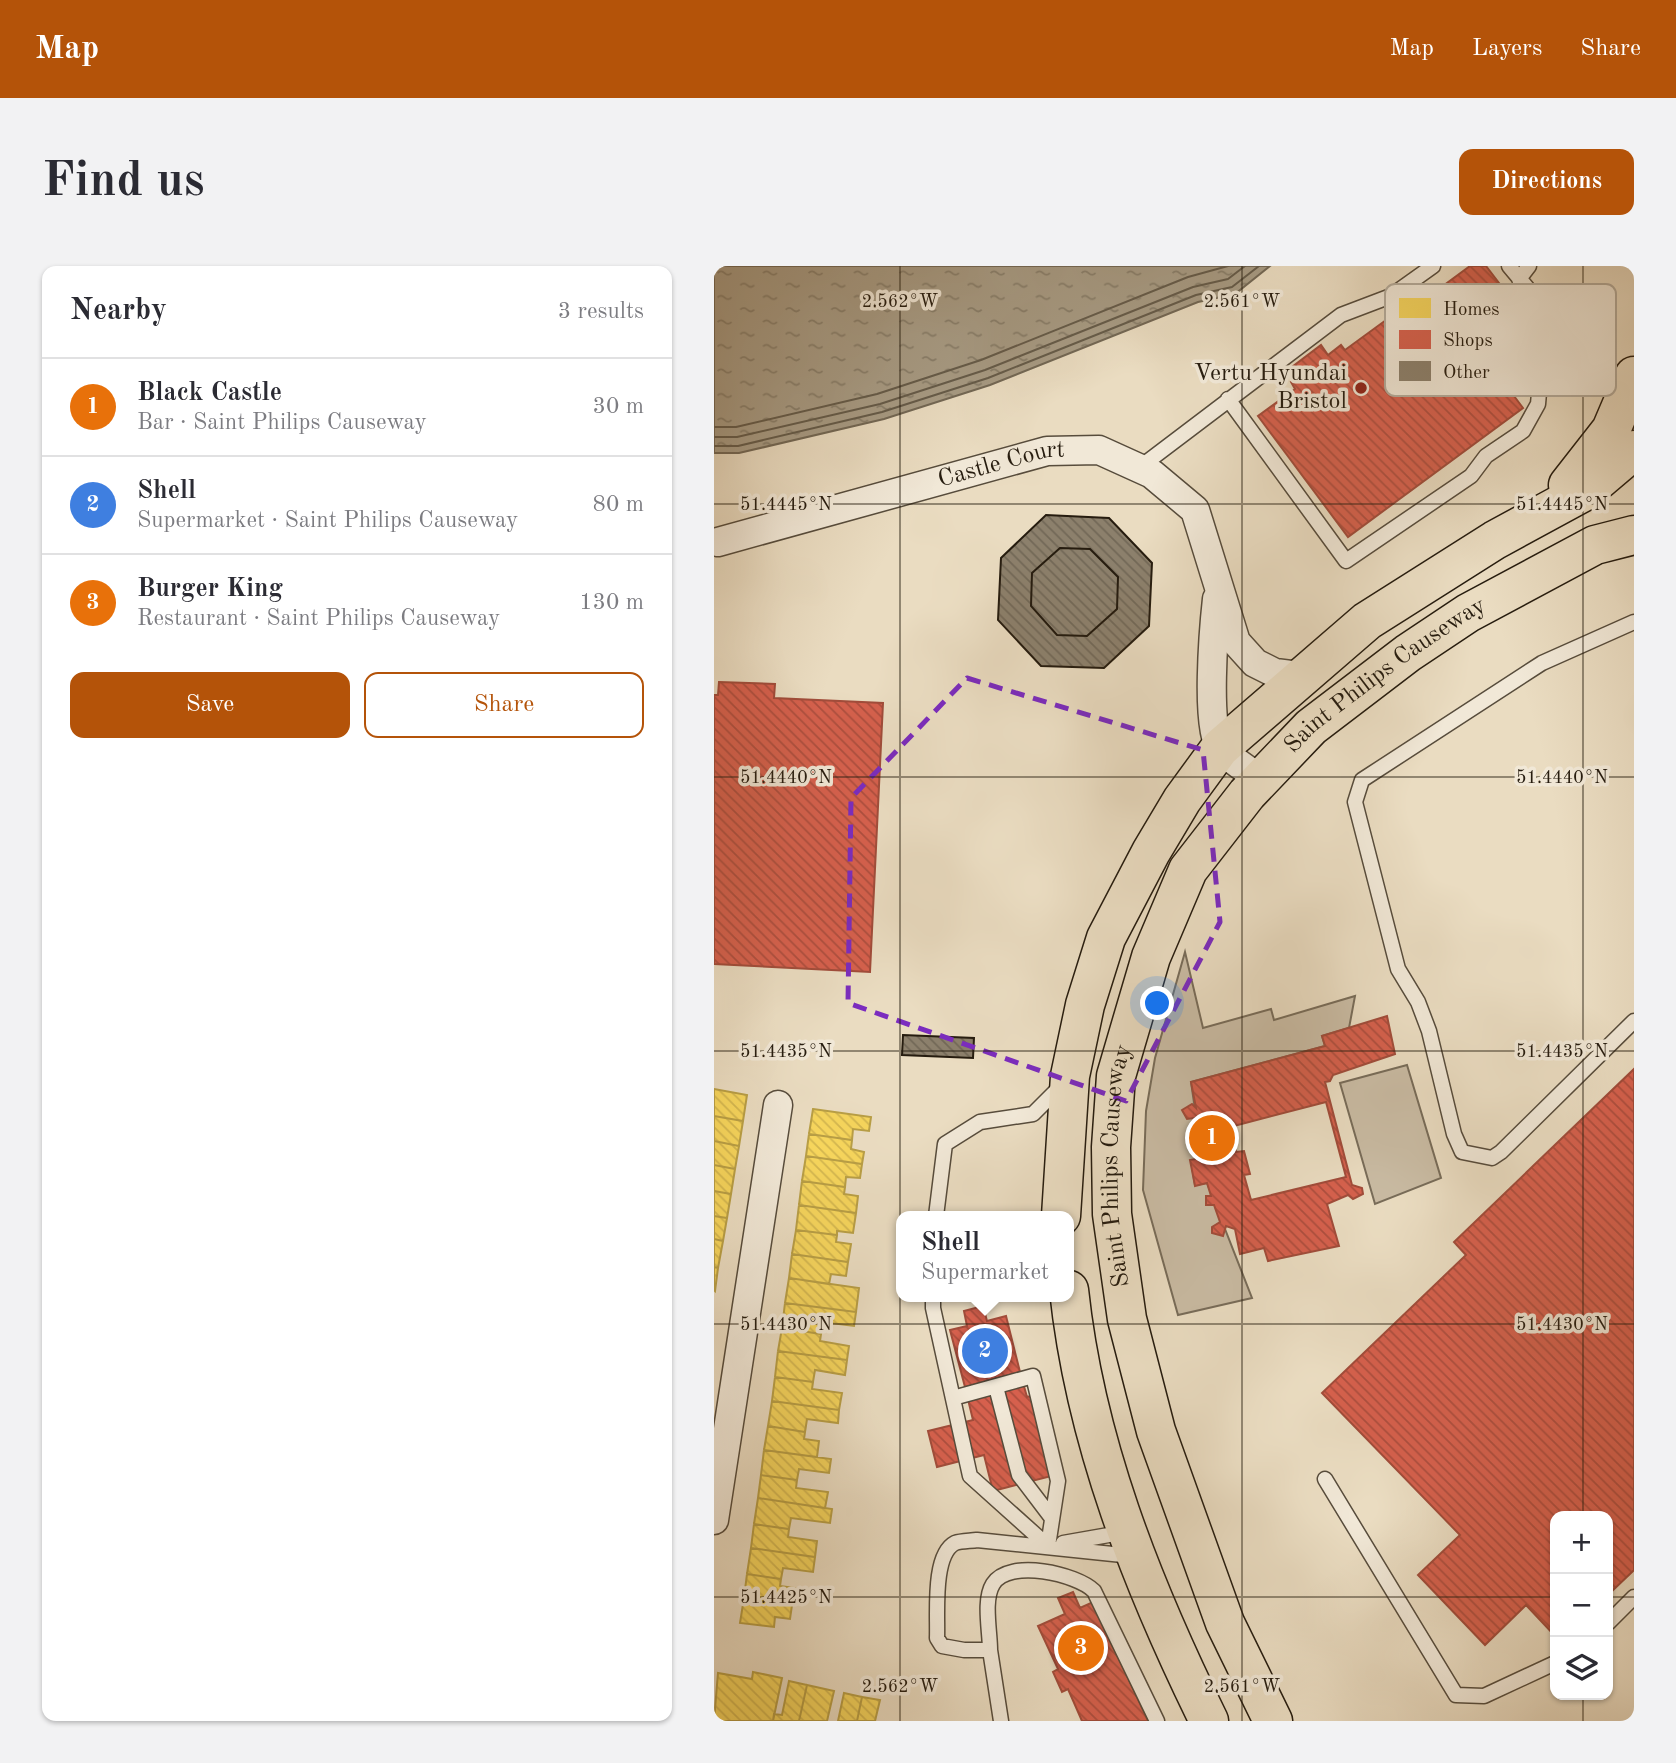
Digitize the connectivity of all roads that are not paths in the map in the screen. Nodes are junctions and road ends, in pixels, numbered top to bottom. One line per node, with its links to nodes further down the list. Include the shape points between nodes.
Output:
1 (1433, 266): 5 (lane)
2 (1508, 266): 4 (lane)
3 (1529, 266): 4 (lane)
4 (1520, 279): 6 (lane)
5 (1408, 284)
6 (1524, 284)
7 (1385, 298): 10 (lane, via 1342,315)
8 (1634, 376): 13 (main road, Saint Philips Causeway, via 1611,429)
9 (1539, 396): 10 (lane, via 1522,431 1486,456 1471,476 1346,561)
10 (1228, 399): 12 (lane)
11 (1634, 450): 13 (main road, Saint Philips Causeway, via 1587,490)
12 (1139, 468): 15 (street, Castle Court, via 1099,450 1047,451); 16 (street, Castle Court, via 1195,510)
13 (1546, 510): 18 (main road, Saint Philips Causeway, via 1367,621)
14 (1634, 535): 20 (main road, Saint Philips Causeway, via 1595,545 1458,620 1311,727)
15 (718, 542)
16 (1217, 589): 18 (street, Castle Court, via 1236,642 1255,663 1275,673); 19 (street, Castle Court, via 1212,655)
17 (1634, 622): 21 (lane, via 1542,663 1487,697 1362,780 1355,802 1398,969 1429,1031 1462,1152 1492,1158 1501,1152)
18 (1299, 676): 19 (main road, Saint Philips Causeway)
19 (1220, 748): 20 (street); 22 (main road, Saint Philips Causeway, via 1150,852 1107,938 1085,1005)
20 (1260, 779): 42 (main road, Saint Philips Causeway, via 1188,870 1151,957 1116,1076 1111,1147 1112,1214 1127,1320 1156,1431 1225,1623)
21 (1634, 1021)
22 (1070, 1076): 24 (lane, via 1033,1114 980,1122 944,1144); 25 (main road, Saint Philips Causeway)
23 (778, 1105): 32 (street)
24 (937, 1211)
25 (1061, 1211)
26 (933, 1302): 29 (lane)
27 (1070, 1302): 33 (main road, via 1097,1439)
28 (996, 1387): 29 (lane); 31 (lane, via 1019,1475); 31 (lane, via 1033,1376 1058,1481)
29 (953, 1398): 34 (lane, via 971,1476)
30 (1325, 1479): 38 (lane, via 1456,1695 1484,1696)
31 (1051, 1517): 34 (lane)
32 (714, 1520)
33 (1131, 1544): 34 (lane); 34 (lane); 41 (main road, via 1172,1647)
34 (1048, 1546): 37 (lane, via 977,1540 954,1544 943,1556 937,1638 943,1646)
35 (1634, 1597): 36 (lane)
36 (1613, 1618)
37 (990, 1650): 39 (lane); 40 (lane, via 990,1594 1000,1576 1028,1570 1086,1582)
38 (1550, 1665)
39 (1001, 1721)
40 (1157, 1721)
41 (1209, 1721)
42 (1273, 1721)

